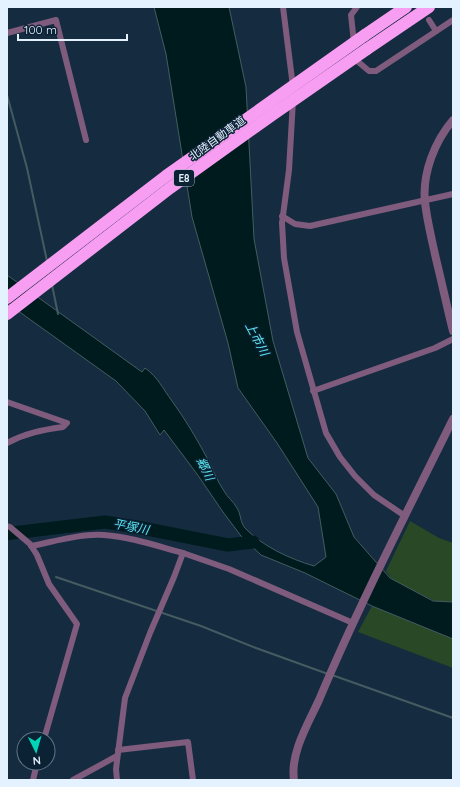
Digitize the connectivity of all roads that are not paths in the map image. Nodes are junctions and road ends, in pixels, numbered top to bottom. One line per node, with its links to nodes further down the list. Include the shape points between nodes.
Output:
1 (283, 7): 13 (street, via 294,90 289,170)
2 (357, 7): 7 (street, via 351,15 356,60 369,71 376,71)
3 (406, 7): 14 (highway, 北陸自動車道 / E8, bridge, via 166,176)
4 (429, 7): 15 (highway, 北陸自動車道 / E8, bridge, via 170,188)
5 (429, 20): 7 (street)
6 (453, 20): 7 (street)
7 (436, 31)
8 (7, 33): 10 (street, via 56,20)
9 (453, 120): 12 (street, via 442,134 431,158 426,178)
10 (86, 140)
11 (453, 194): 12 (street)
12 (425, 201): 13 (street, via 310,226 295,224); 16 (street)
13 (282, 216): 18 (street, via 284,258 297,332)
14 (7, 298)
15 (7, 314)
16 (453, 331)
17 (453, 340): 18 (street)
18 (313, 391): 22 (street, via 326,433 340,457 374,495)
19 (7, 402): 21 (street, via 67,423 63,428 38,431)
20 (453, 419): 22 (street)
21 (7, 443)
22 (404, 518): 26 (street)
23 (9, 527): 24 (street)
24 (30, 544): 25 (street, via 103,535); 27 (street, via 37,554 49,584 76,624)
25 (183, 553): 26 (street, via 229,569); 28 (street, via 125,698)
26 (354, 622): 32 (street, via 302,735 296,753)
27 (46, 731)
28 (118, 753): 29 (street); 30 (street); 31 (street, via 188,742)
29 (73, 780)
30 (117, 780)
31 (194, 780)
32 (294, 780)

